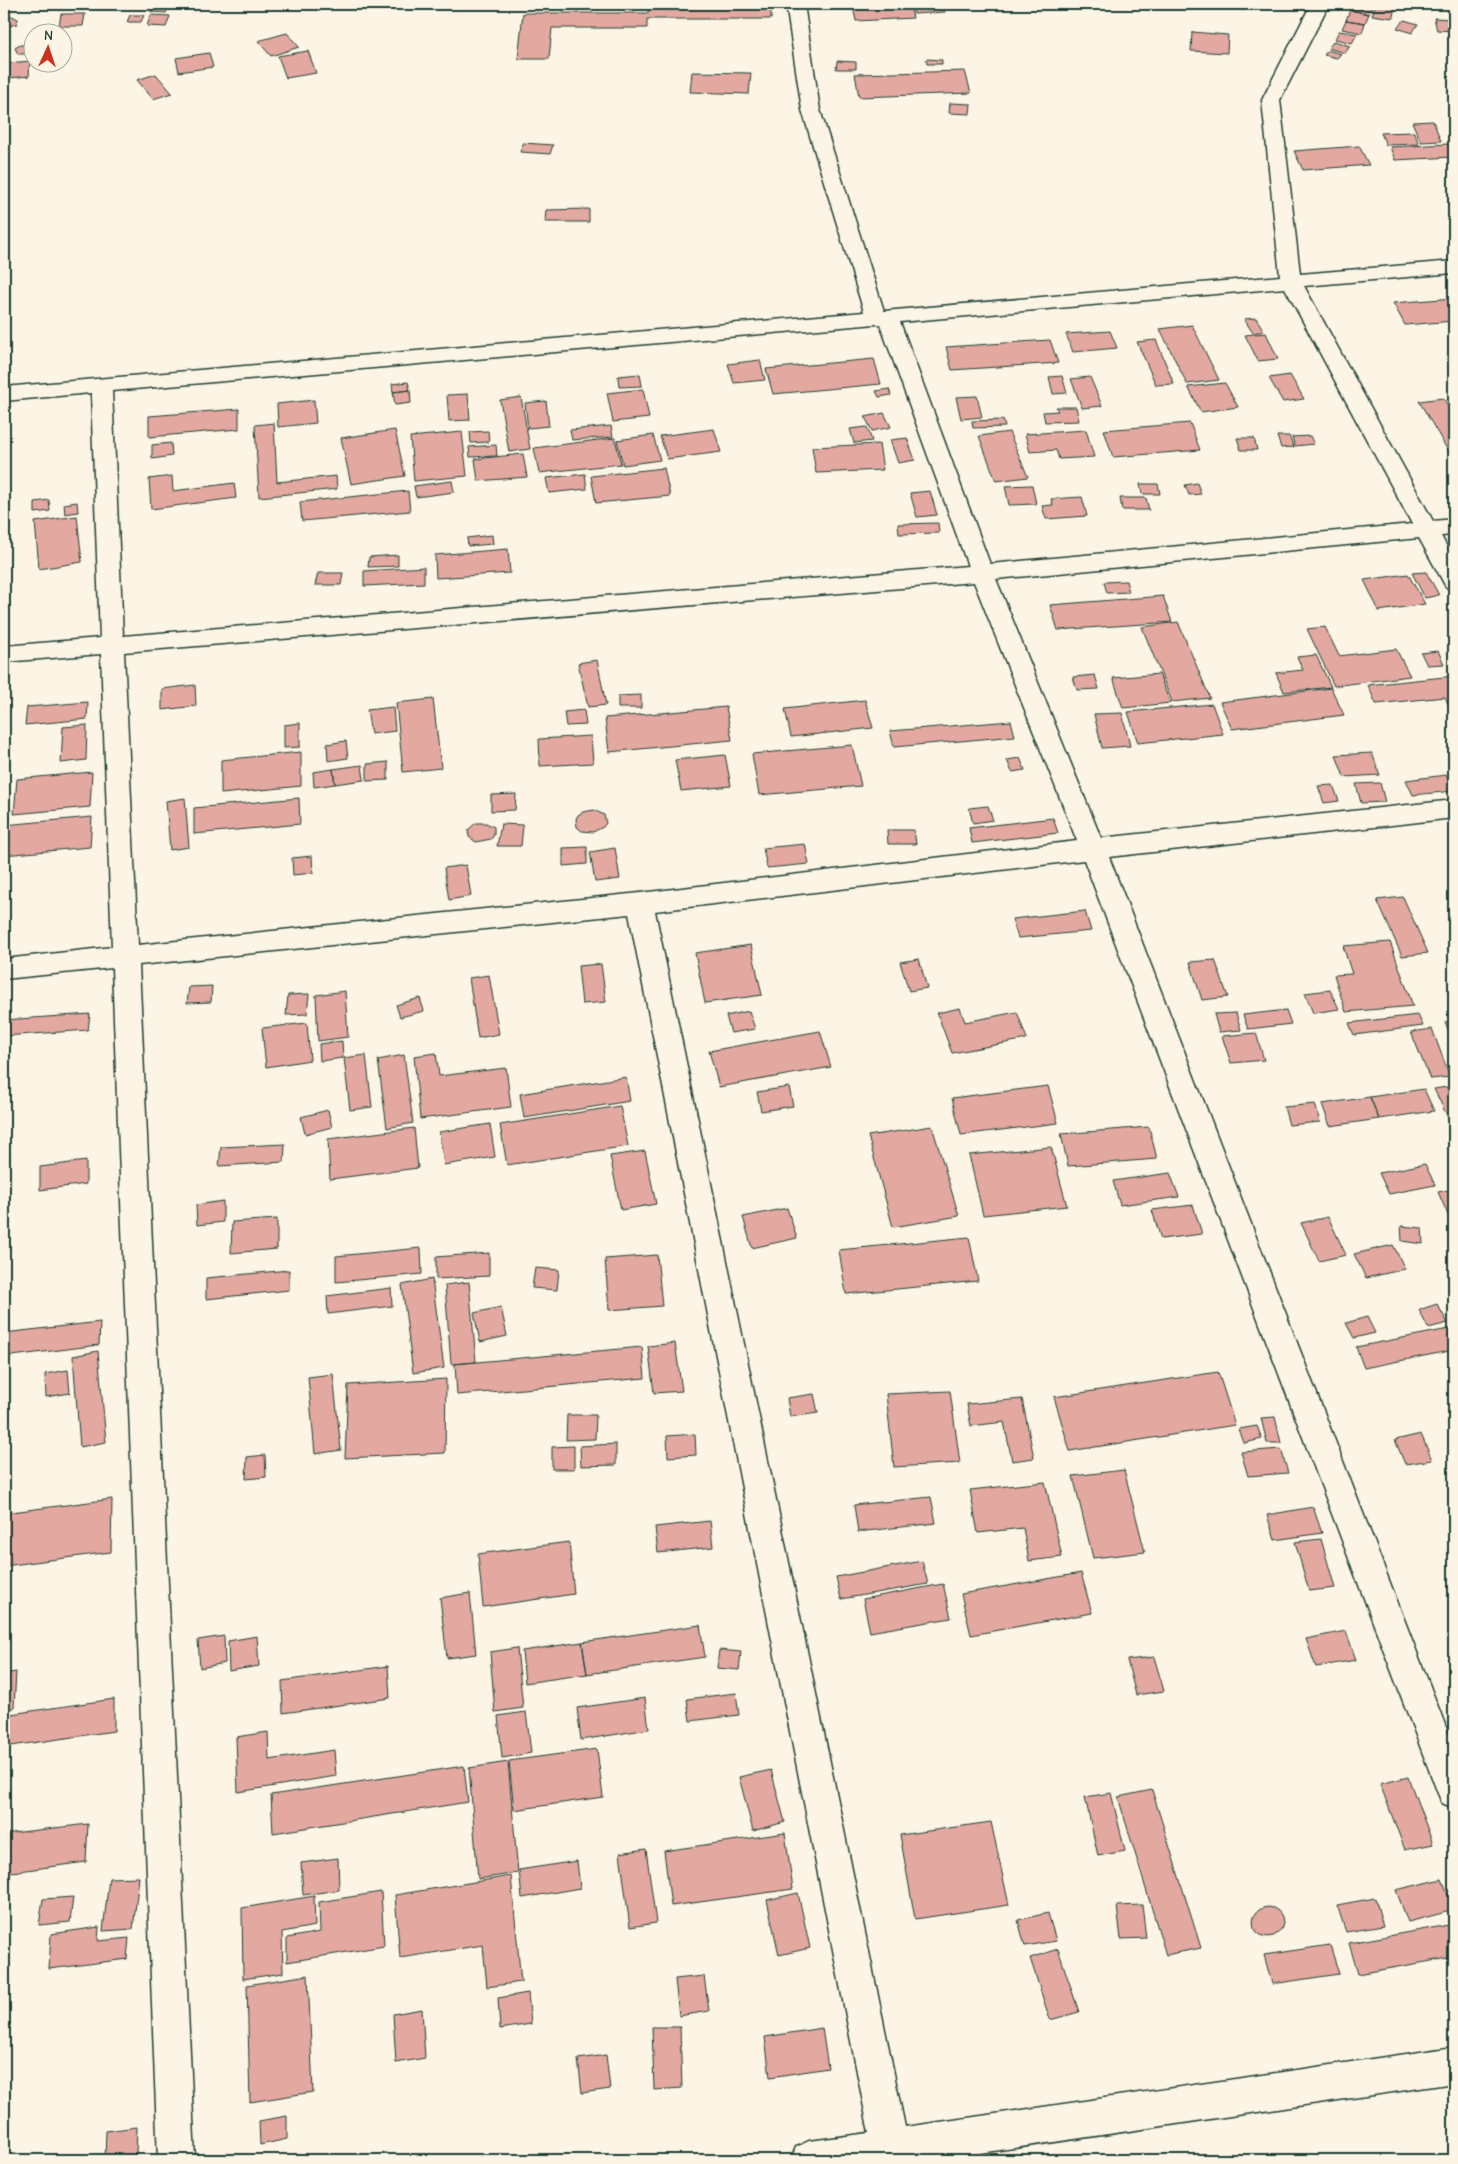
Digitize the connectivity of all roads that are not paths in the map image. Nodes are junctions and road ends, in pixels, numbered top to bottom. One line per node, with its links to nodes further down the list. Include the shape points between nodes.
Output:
1 (794, 4): 5 (street, via 811,110)
2 (1320, 4): 4 (street, via 1271,100)
3 (1454, 267): 4 (street)
4 (1291, 280): 5 (street); 9 (street)
5 (882, 317): 6 (street); 10 (street)
6 (102, 385): 7 (street); 12 (street)
7 (4, 394)
8 (1454, 527): 9 (street)
9 (1427, 531): 10 (street); 11 (street)
10 (982, 574): 12 (street); 15 (street)
11 (1454, 581)
12 (113, 645): 13 (street); 17 (street)
13 (4, 654)
14 (1454, 809): 15 (street)
15 (1093, 849): 16 (street); 19 (street)
16 (640, 903): 17 (street); 21 (street)
17 (126, 955): 18 (street); 22 (street)
18 (4, 969)
19 (1454, 1790)
20 (1454, 2065): 21 (street)
21 (892, 2154): 23 (street)
22 (176, 2160)
23 (809, 2160)

